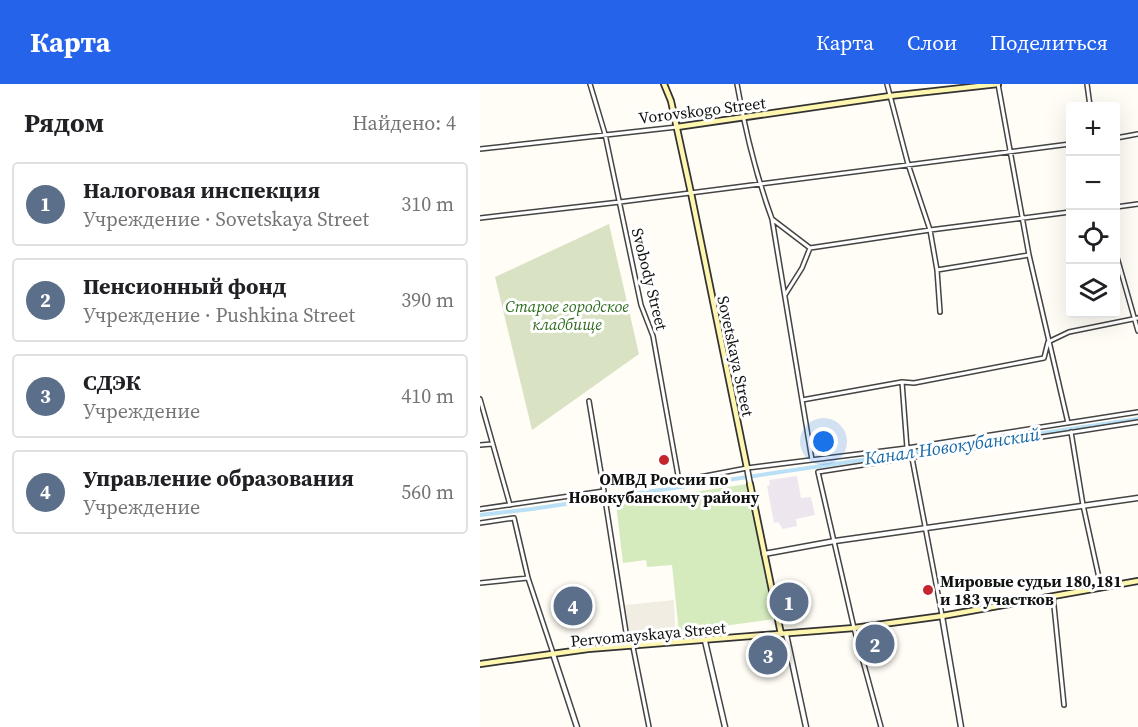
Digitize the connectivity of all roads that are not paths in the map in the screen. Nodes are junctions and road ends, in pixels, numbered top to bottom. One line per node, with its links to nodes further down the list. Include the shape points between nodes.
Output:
1 (590, 84): 11 (street, Svobody Street)
2 (664, 84): 10 (main road, Sovetskaya Street)
3 (737, 84): 9 (street)
4 (887, 84): 7 (street)
5 (998, 84): 7 (main road, Vorovskogo Street); 16 (street)
6 (1087, 84): 8 (street)
7 (890, 96): 9 (main road, Vorovskogo Street); 17 (street)
8 (1089, 102)
9 (743, 117): 10 (main road, Vorovskogo Street); 18 (street)
10 (677, 126): 11 (street, Vorovskogo Street); 19 (main road, Sovetskaya Street)
11 (605, 134): 15 (street, Vorovskogo Street); 20 (street, Svobody Street)
12 (1138, 134): 13 (street)
13 (1120, 137)
14 (1066, 145): 16 (street)
15 (480, 149)
16 (1011, 151): 17 (street); 24 (street)
17 (908, 164): 18 (street); 27 (street)
18 (759, 184): 19 (street); 26 (street)
19 (692, 193): 20 (street); 50 (main road, Sovetskaya Street)
20 (620, 202): 25 (street); 50 (street, Svobody Street, via 642,305 653,336 679,481)
21 (1138, 205): 22 (street)
22 (1120, 207)
23 (1066, 212): 24 (street)
24 (1021, 217): 27 (street); 29 (street)
25 (480, 218)
26 (772, 219): 28 (street); 32 (street)
27 (930, 230): 28 (street); 31 (street)
28 (810, 248): 32 (street)
29 (1029, 255): 31 (street); 36 (street)
30 (1119, 264): 34 (street)
31 (937, 270): 33 (street)
32 (786, 295): 39 (street)
33 (940, 312)
34 (1137, 319): 35 (street); 36 (street, via 1069,332)
35 (1138, 331)
36 (1048, 342): 37 (street, via 1044,358); 43 (street)
37 (902, 382): 39 (street); 47 (street)
38 (480, 399): 45 (street)
39 (802, 400): 49 (street)
40 (589, 401): 53 (street, via 604,491)
41 (1138, 412): 43 (street)
42 (1138, 422): 44 (street)
43 (1068, 423): 47 (street)
44 (1071, 432): 48 (street); 55 (street)
45 (492, 444): 46 (street); 53 (street)
46 (480, 445)
47 (908, 448): 49 (street)
48 (912, 458): 58 (street); 59 (street, via 818,472)
49 (812, 460): 50 (street)
50 (747, 468): 51 (street, Sovetskaya Street)
51 (750, 484): 60 (main road, Sovetskaya Street)
52 (1138, 498): 55 (street)
53 (510, 505): 56 (street)
54 (606, 505): 70 (street)
55 (1083, 505): 58 (street); 64 (street)
56 (480, 509)
57 (480, 523): 61 (street, via 514,518)
58 (925, 530): 59 (street); 66 (street)
59 (835, 541): 60 (street); 67 (street)
60 (763, 554): 68 (main road, Sovetskaya Street)
61 (528, 578): 63 (street); 71 (street)
62 (1138, 581): 64 (main road, Pervomayskaya Street)
63 (480, 583)
64 (1101, 587): 65 (main road, Pervomayskaya Street)
65 (1053, 596): 66 (main road, Pervomayskaya Street); 73 (street)
66 (942, 616): 67 (main road, Pervomayskaya Street); 79 (street)
67 (854, 628): 68 (main road, Pervomayskaya Street); 78 (street)
68 (783, 634): 69 (main road, Pervomayskaya Street); 77 (street, Sovetskaya Street)
69 (705, 641): 70 (main road, Pervomayskaya Street); 76 (street)
70 (631, 647): 71 (main road, Pervomayskaya Street); 75 (street)
71 (553, 654): 72 (main road, Pervomayskaya Street); 74 (street)
72 (480, 664)
73 (1064, 705)
74 (577, 727)
75 (650, 727)
76 (725, 727)
77 (807, 727)
78 (881, 727)
79 (961, 727)

